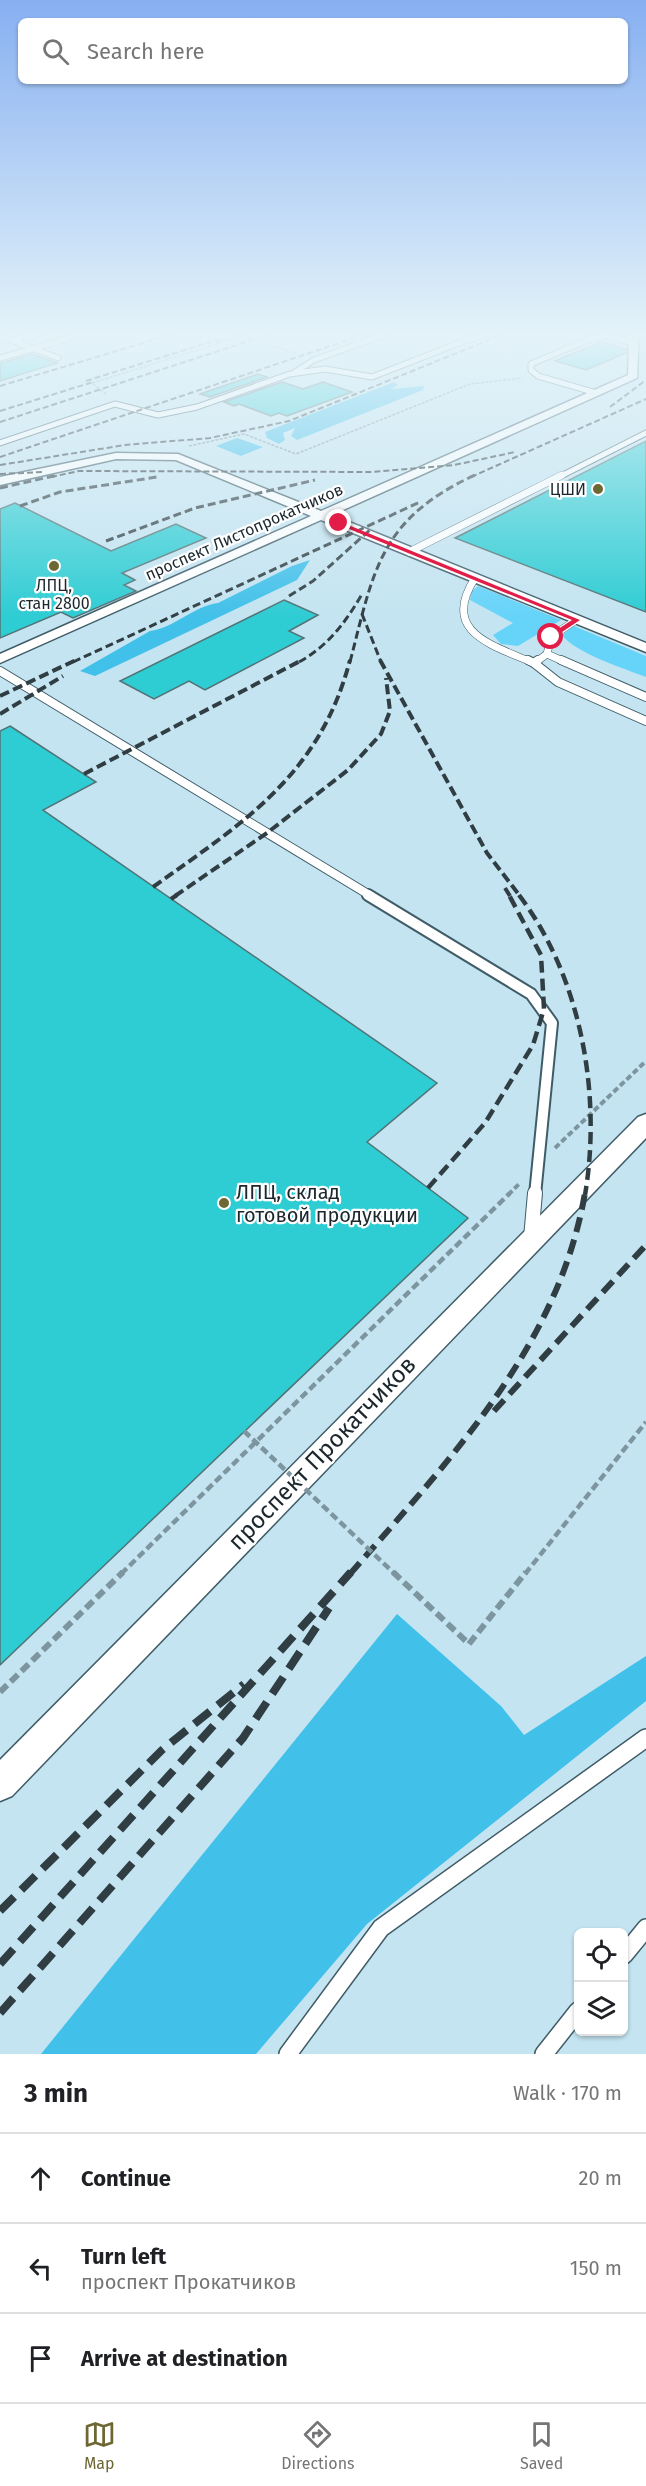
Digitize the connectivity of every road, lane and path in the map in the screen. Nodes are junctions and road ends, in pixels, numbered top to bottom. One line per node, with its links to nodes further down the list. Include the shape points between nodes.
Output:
1 (48, 427): 5 (lane)
2 (363, 427): 6 (path, via 296,454 244,434)
3 (520, 427): 8 (street, проспект Листопрокатчиков)
4 (646, 433): 9 (lane)
5 (0, 443)
6 (188, 446)
7 (0, 481): 8 (street, via 116,456 178,457)
8 (321, 516): 9 (street); 14 (street, проспект Листопрокатчиков)
9 (409, 552): 10 (street)
10 (475, 578): 11 (street); 15 (lane, via 464,591 460,608 474,635)
11 (576, 620): 12 (street); 13 (lane, via 551,637)
12 (646, 648)
13 (547, 654): 15 (lane); 17 (lane)
14 (0, 659)
15 (534, 663): 18 (lane, via 558,682)
16 (0, 671): 21 (lane, via 531,994 552,1023)
17 (646, 697)
18 (646, 722)
19 (646, 1061): 21 (path)
20 (646, 1123): 22 (street, проспект Прокатчиков)
21 (538, 1165): 22 (lane); 25 (path)
22 (531, 1238): 27 (street, проспект Прокатчиков)
23 (646, 1422): 24 (path, bridge, via 469,1644)
24 (244, 1431)
25 (0, 1692)
26 (646, 1738): 31 (lane, via 381,1928)
27 (0, 1784)
28 (646, 1928): 29 (lane)
29 (628, 1951)
30 (574, 2017): 32 (lane)
31 (288, 2054)
32 (544, 2054)

